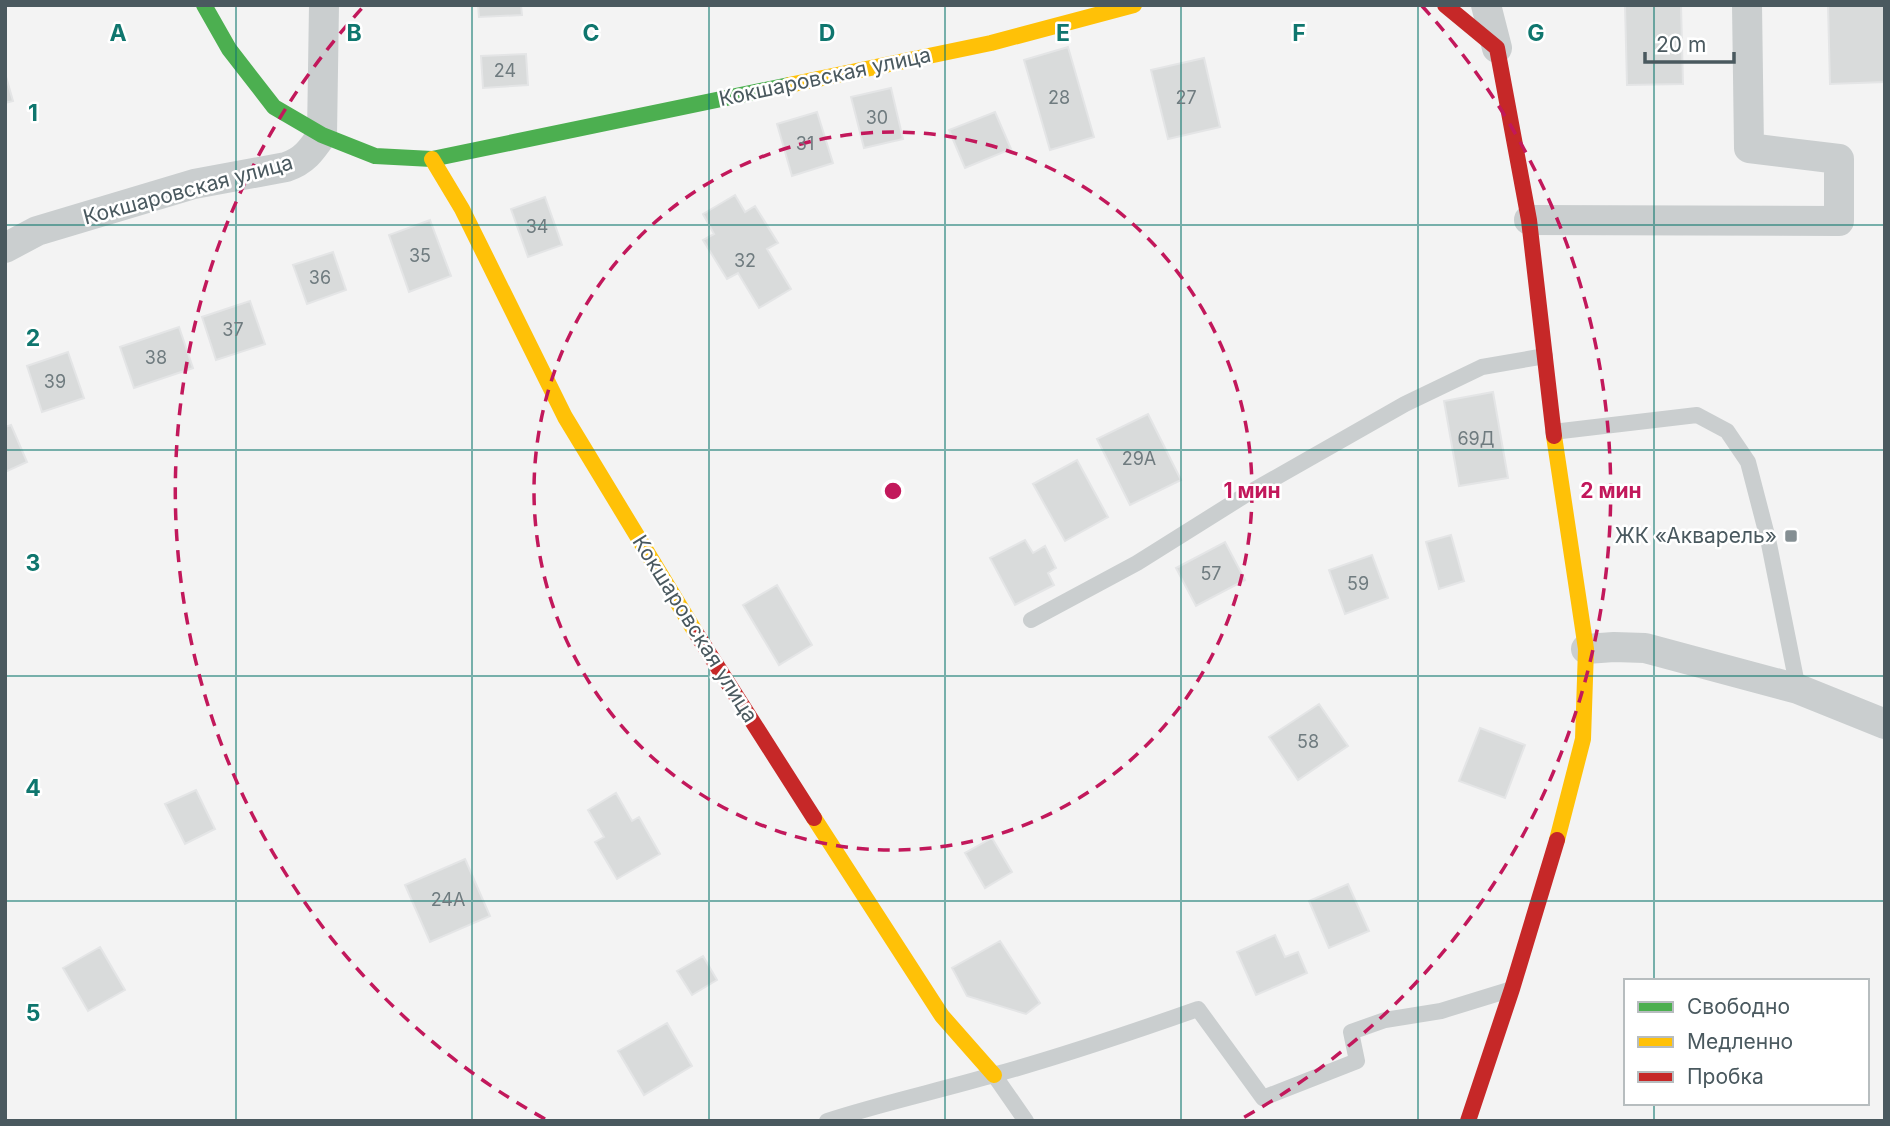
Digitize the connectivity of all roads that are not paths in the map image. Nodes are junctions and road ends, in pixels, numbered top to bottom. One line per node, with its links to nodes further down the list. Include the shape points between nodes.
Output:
1 (204, 5): 8 (street, via 229,49 274,107)
2 (324, 5): 8 (street)
3 (1134, 5): 9 (street, Кокшаровская улица, via 991,43)
4 (1445, 5): 7 (street)
5 (1486, 5): 7 (street)
6 (1747, 5): 10 (street, via 1749,148 1839,159 1839,221)
7 (1497, 48): 10 (street)
8 (322, 135): 9 (street, Кокшаровская улица, via 375,156); 11 (street, Кокшаровская улица, via 311,152 293,165 194,184 37,231)
9 (432, 159): 19 (street, Кокшаровская улица, via 462,209 565,417 722,674 942,1016)
10 (1529, 220): 12 (street)
11 (5, 248)
12 (1545, 356): 13 (street); 14 (lane, via 1482,367 1405,404 1137,563)
13 (1553, 432): 15 (street); 16 (lane, via 1697,415 1727,431 1748,462)
14 (1031, 620)
15 (1586, 649): 16 (street, via 1645,648); 18 (street, via 1583,739)
16 (1798, 690): 17 (street)
17 (1885, 724)
18 (1512, 989): 19 (lane, via 1351,1032 1357,1061 1263,1098 1198,1009); 22 (street)
19 (994, 1075): 20 (lane); 21 (lane)
20 (827, 1121)
21 (1026, 1121)
22 (1468, 1121)

